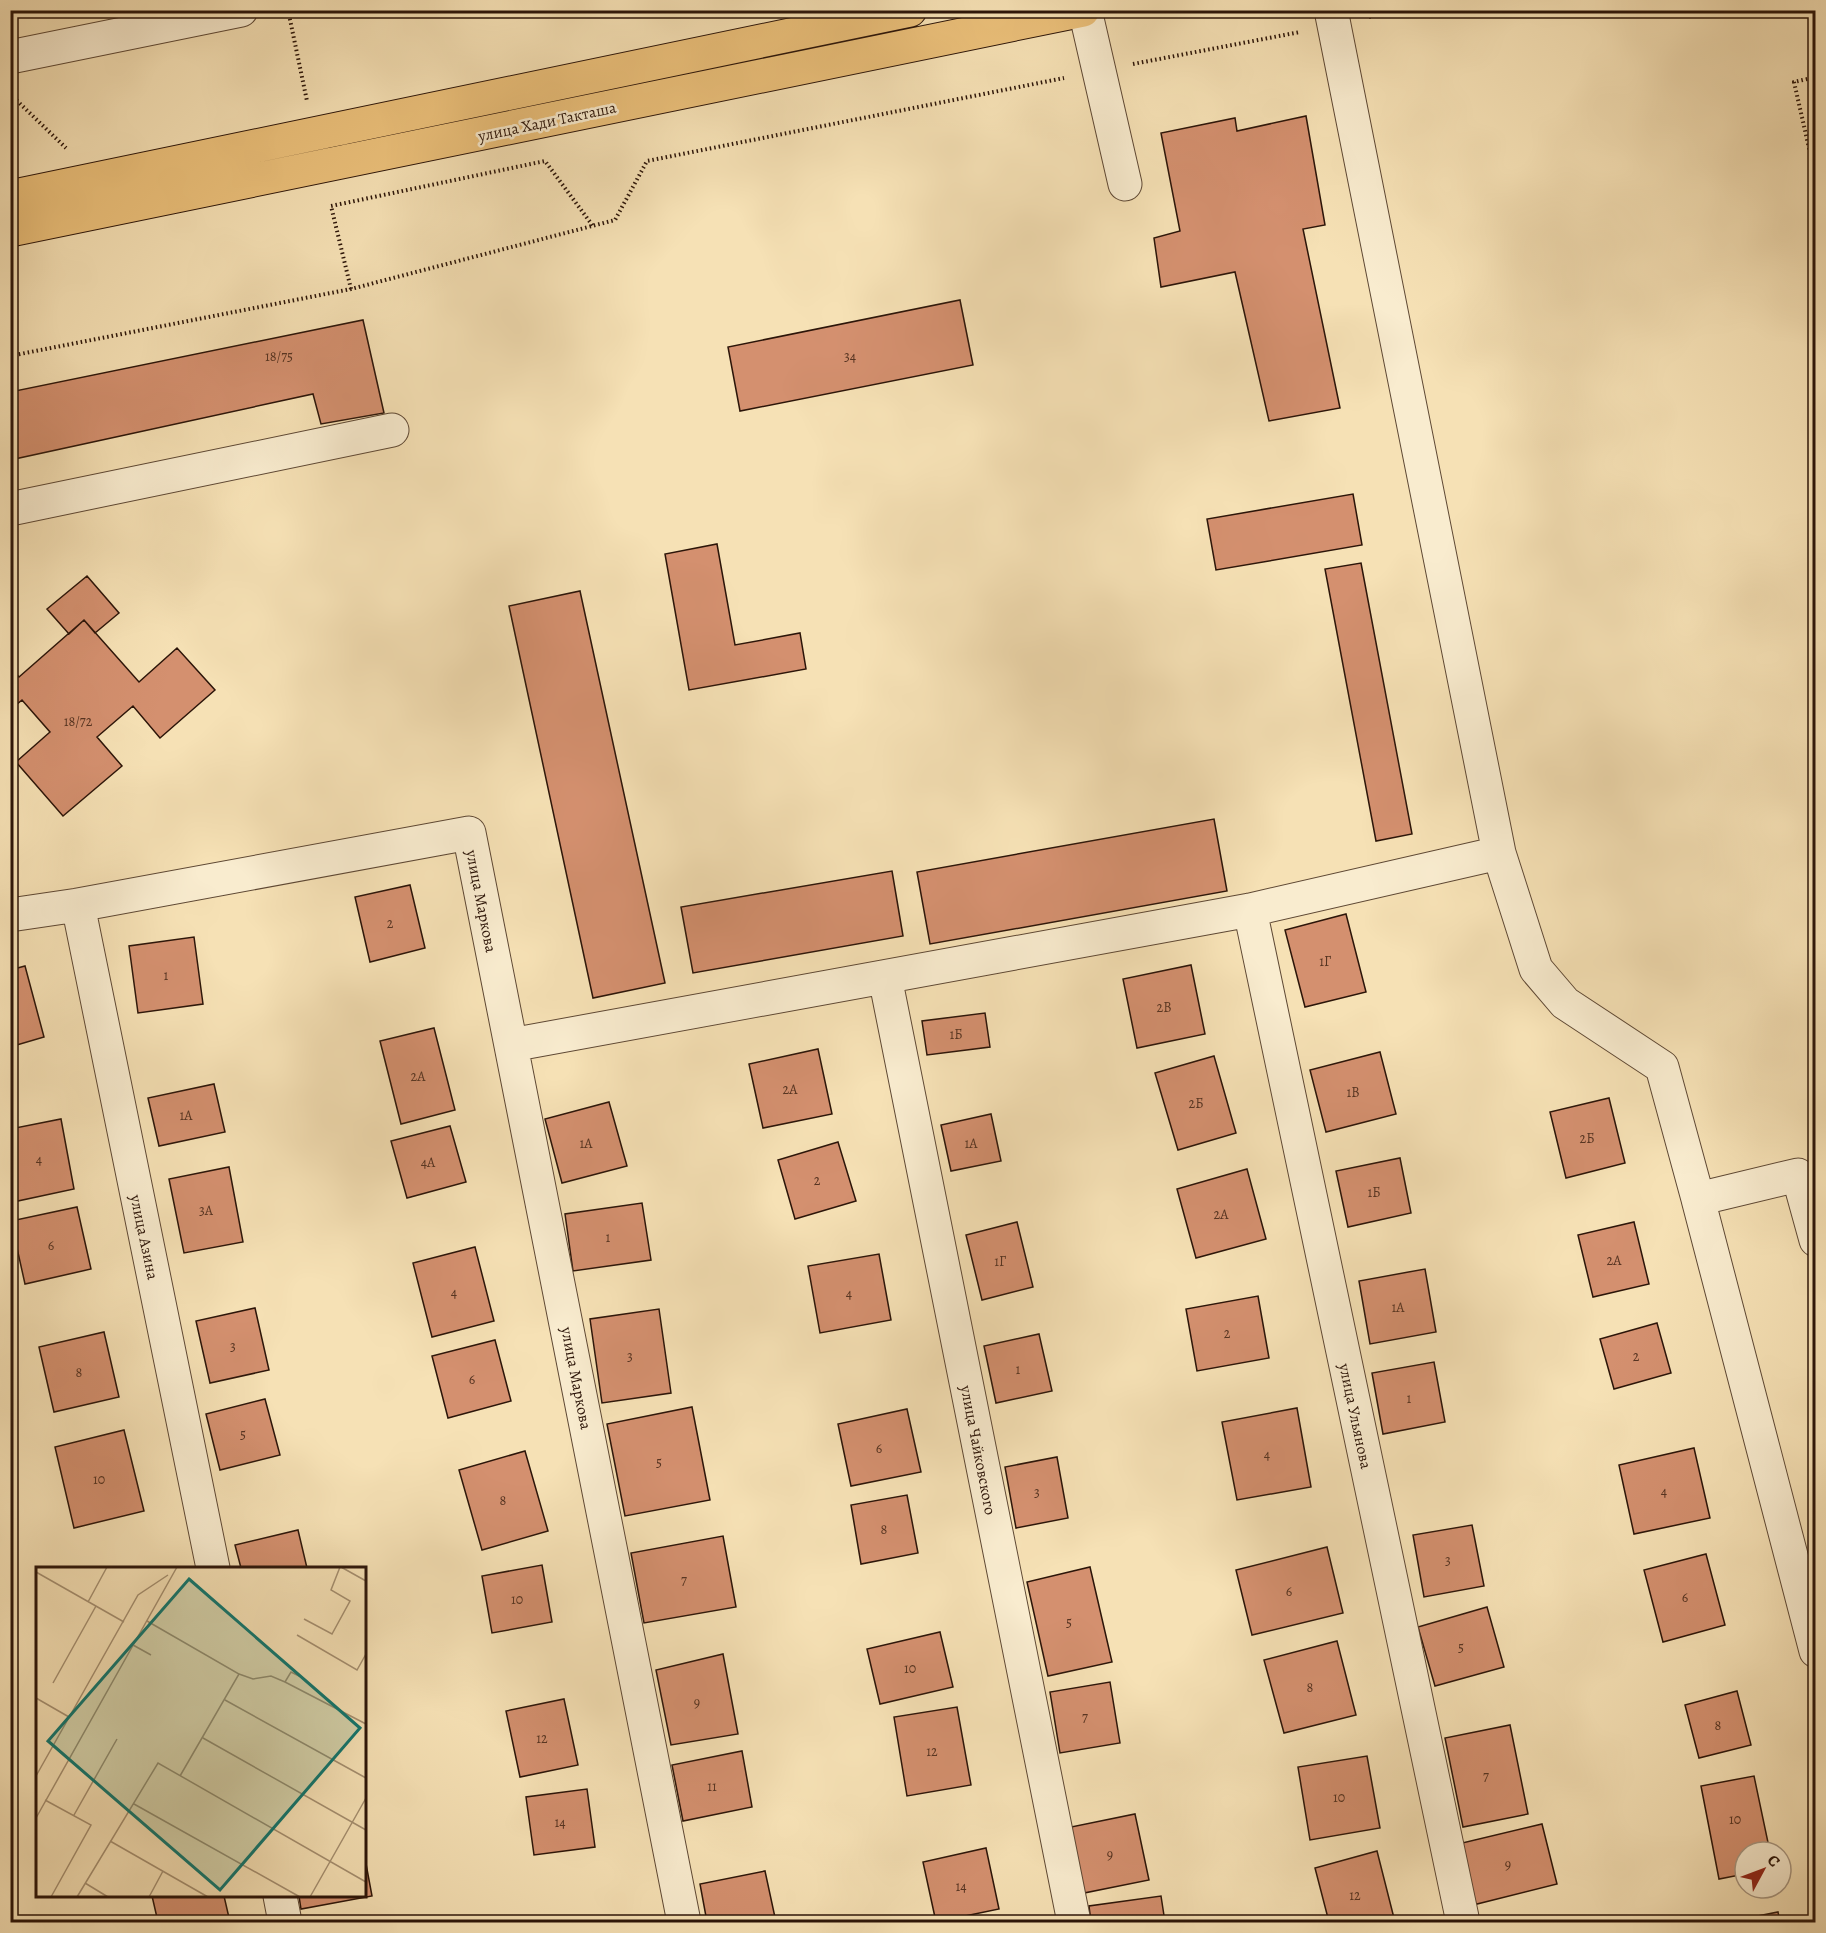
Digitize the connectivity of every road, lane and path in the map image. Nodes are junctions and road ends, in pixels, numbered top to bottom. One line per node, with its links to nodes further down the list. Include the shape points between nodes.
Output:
1 (241, 10): 7 (street)
2 (288, 10): 11 (path, via 308,103)
3 (910, 10): 15 (main road, улица Хади Такташа)
4 (1084, 10): 8 (street); 17 (main road, улица Хади Такташа)
5 (1401, 10): 6 (path)
6 (1332, 18): 8 (path); 22 (street)
7 (10, 57)
8 (1099, 71): 14 (street); 16 (path, via 646,161 615,220)
9 (1815, 77): 13 (path, via 1794,82)
10 (10, 94): 12 (path)
11 (297, 105)
12 (70, 152)
13 (1815, 179)
14 (1125, 184)
15 (10, 197)
16 (593, 226): 18 (path); 18 (path, via 545,160 331,206)
17 (10, 230)
18 (351, 289): 19 (path)
19 (10, 356)
20 (392, 430): 21 (street)
21 (10, 508)
22 (1499, 853): 24 (street); 28 (street, via 1536,969 1565,1003 1662,1067)
23 (78, 905): 25 (street); 27 (street, улица Маркова, via 469,833); 30 (street, улица Азина)
24 (1250, 910): 26 (street); 36 (street, улица Ульянова)
25 (10, 915)
26 (885, 977): 27 (street); 35 (street, улица Чайковского)
27 (511, 1045): 34 (street, улица Маркова)
28 (1698, 1199): 29 (street, via 1798,1175); 31 (street)
29 (1815, 1240)
30 (213, 1567)
31 (1815, 1651)
32 (280, 1897): 33 (street)
33 (285, 1923)
34 (684, 1923)
35 (1074, 1923)
36 (1463, 1923)

